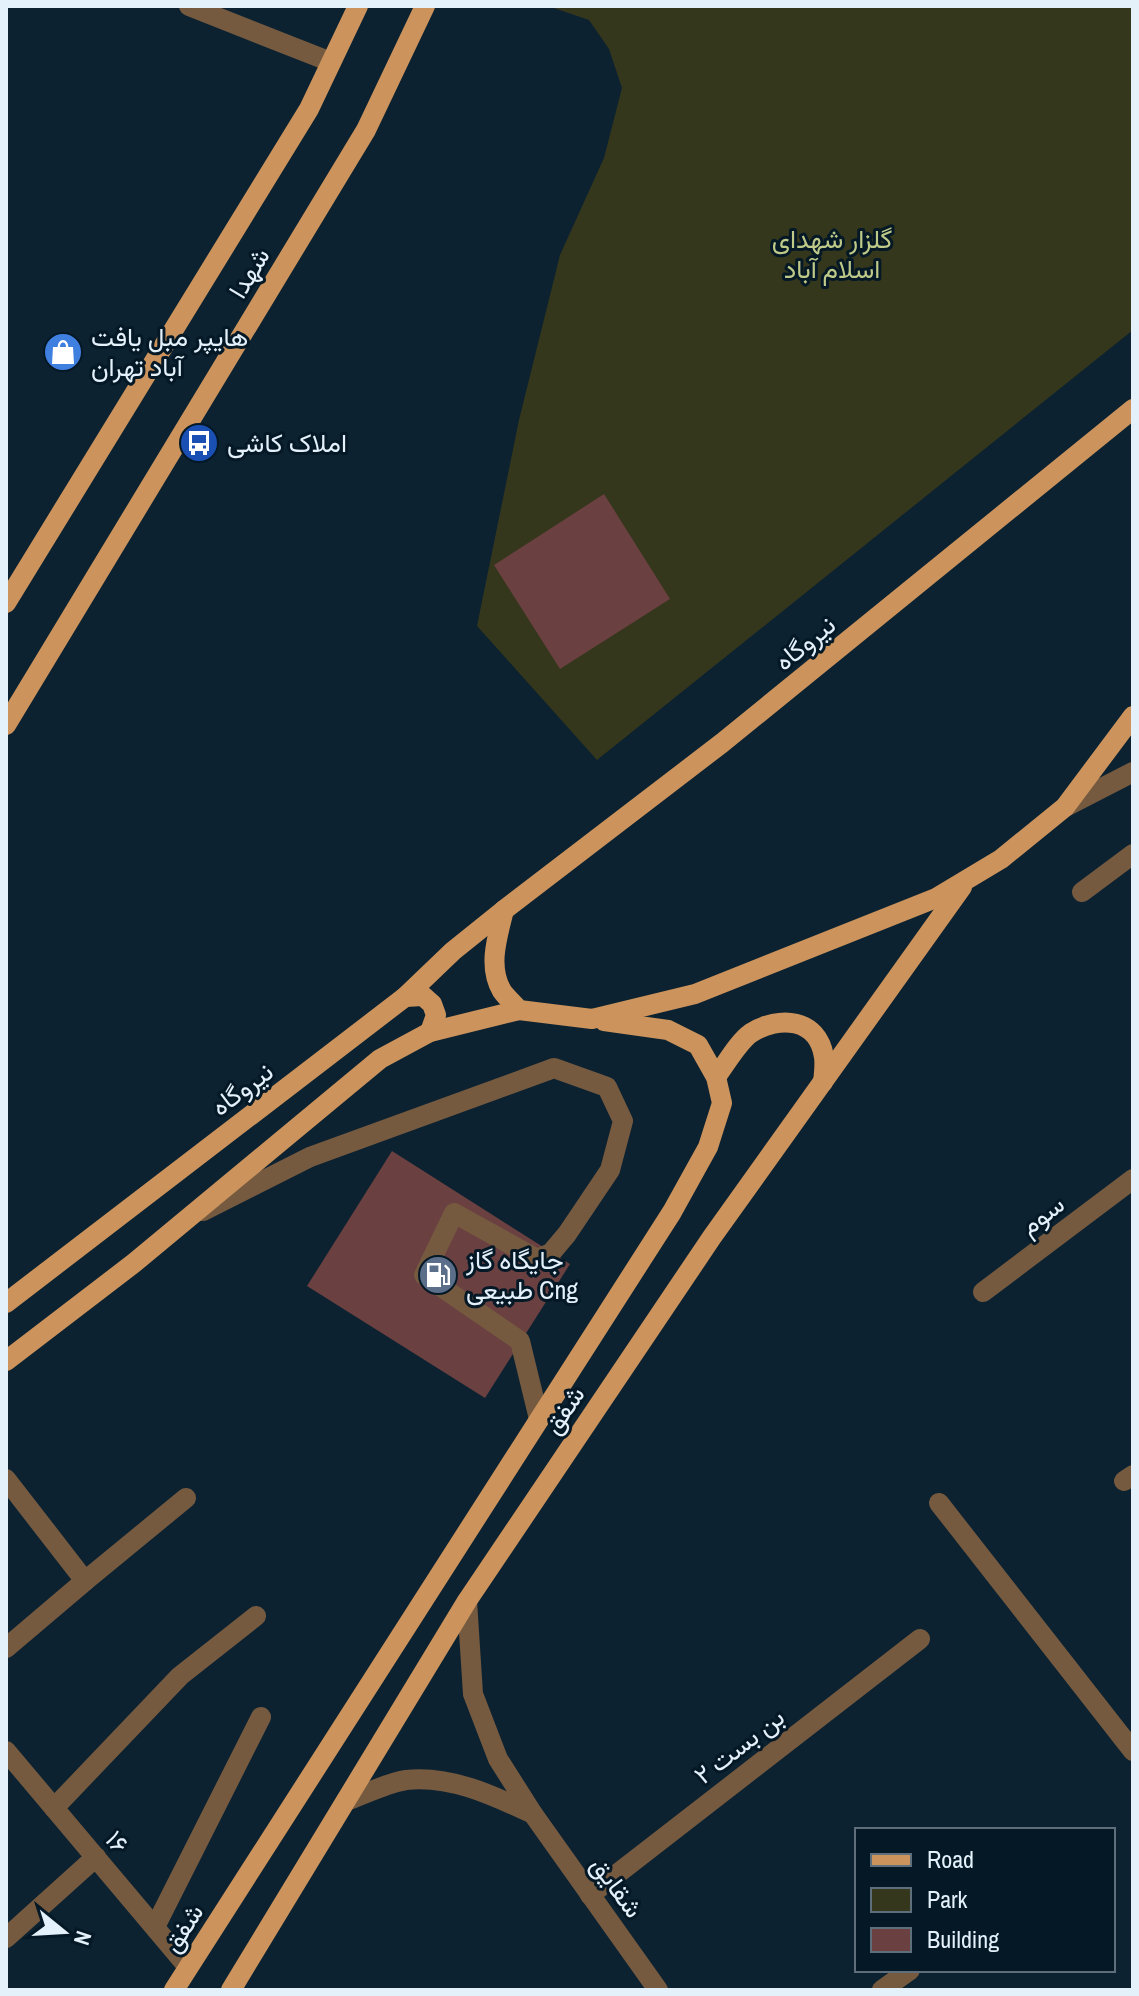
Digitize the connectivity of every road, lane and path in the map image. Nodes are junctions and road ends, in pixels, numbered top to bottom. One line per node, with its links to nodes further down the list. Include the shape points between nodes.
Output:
1 (189, 6): 4 (street)
2 (358, 6): 4 (main road, شهدا)
3 (425, 6): 8 (main road, شهدا, via 366,130)
4 (331, 62): 6 (main road, شهدا, via 309,109)
5 (1133, 409): 14 (main road, نیروگاه, via 722,743)
6 (9, 594)
7 (1133, 716): 10 (main road)
8 (6, 725)
9 (1133, 772): 10 (street)
10 (1065, 807): 12 (main road, via 1001,859)
11 (1133, 854): 13 (street)
12 (968, 878): 17 (main road, via 936,898 695,994); 20 (main road, شفق)
13 (1082, 892)
14 (504, 910): 15 (main road, نیروگاه); 16 (main road, via 495,966 501,990)
15 (405, 997): 18 (main road, via 423,996 432,1004 436,1015); 24 (main road, نیروگاه)
16 (519, 1010): 17 (main road); 18 (main road)
17 (592, 1019): 19 (main road, شفق, via 668,1030 698,1045)
18 (430, 1032): 22 (main road, via 380,1059)
19 (716, 1077): 20 (main road, via 749,1034 778,1021 803,1024 818,1037 825,1058); 26 (main road, شفق, via 722,1103 708,1147)
20 (823, 1082): 31 (main road, شفق)
21 (1133, 1179): 23 (street, سوم)
22 (188, 1218): 25 (main road); 26 (street, via 310,1157 554,1068 607,1087 623,1121 610,1170 551,1253 537,1259 454,1213 424,1275 520,1341)
23 (983, 1292)
24 (6, 1303)
25 (6, 1361)
26 (539, 1419): 45 (main road, شفق)
27 (6, 1479): 30 (street)
28 (186, 1498): 30 (street)
29 (939, 1503): 37 (street)
30 (85, 1581): 34 (street)
31 (467, 1601): 38 (main road, شفق); 40 (street, شقایق, via 473,1694 498,1759)
32 (256, 1616): 39 (street, via 180,1676)
33 (920, 1639): 42 (street, بن بست ۲)
34 (6, 1648)
35 (261, 1717): 43 (street)
36 (6, 1751): 39 (street, ۱۶)
37 (1133, 1751)
38 (346, 1801): 40 (street, via 405,1780 450,1782); 49 (main road, شفق)
39 (54, 1808): 41 (street, ۱۶)
40 (533, 1814): 42 (street, شقایق)
41 (96, 1857): 43 (street, ۱۶); 44 (street)
42 (590, 1895): 47 (street, شقایق)
43 (155, 1927): 45 (street, ۱۶)
44 (6, 1938)
45 (188, 1967): 48 (main road, شفق)
46 (907, 1972): 50 (street)
47 (655, 1989)
48 (174, 1990)
49 (231, 1990)
50 (882, 1990)

